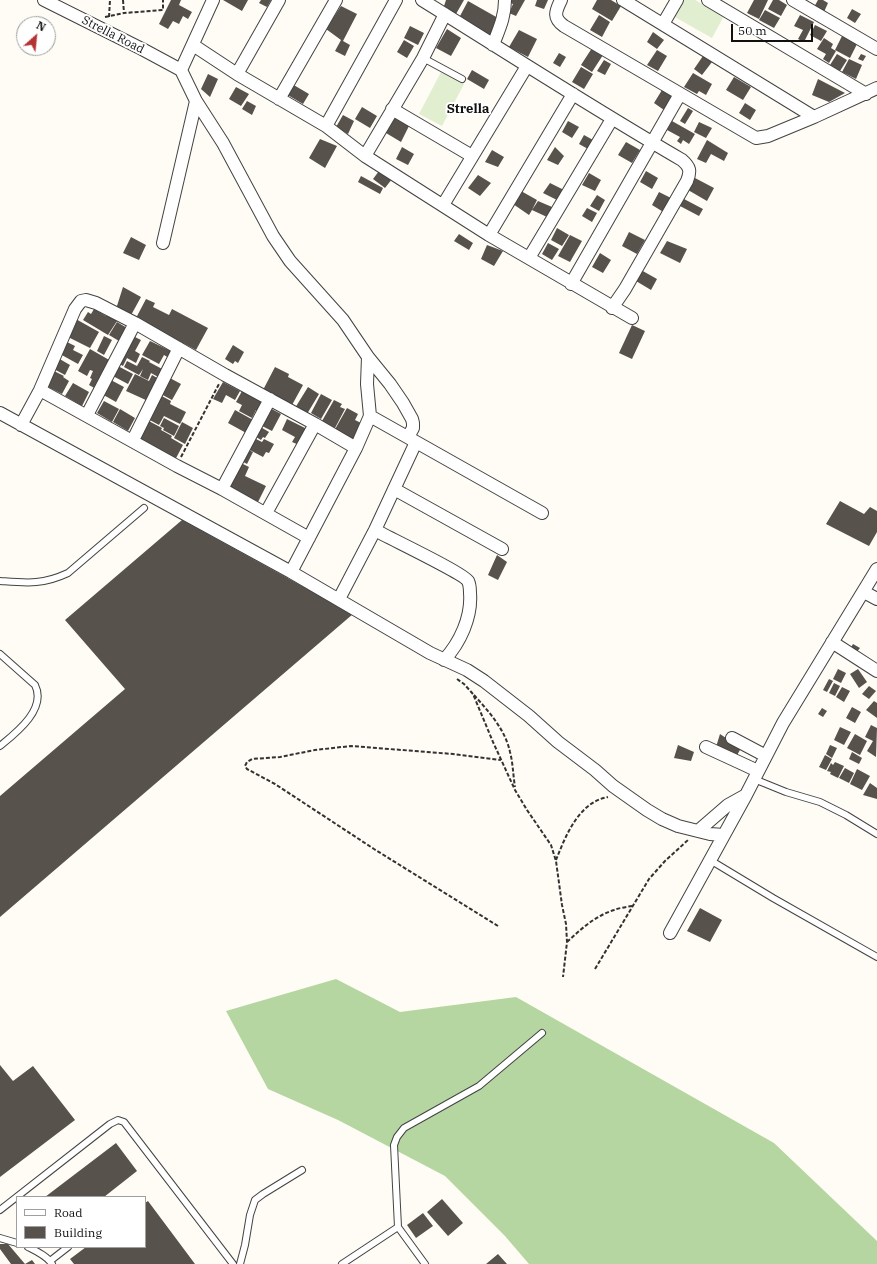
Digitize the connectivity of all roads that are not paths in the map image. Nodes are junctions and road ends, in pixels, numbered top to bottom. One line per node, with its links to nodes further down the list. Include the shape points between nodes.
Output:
1 (44, 0): 20 (street, Strella Road)
2 (213, 0): 15 (street)
3 (279, 0): 21 (street)
4 (336, 0): 27 (street)
5 (396, 0): 32 (street)
6 (422, 0): 13 (street)
7 (505, 0): 16 (street, via 505,12)
8 (561, 0): 25 (street, via 556,17 559,22)
9 (624, 0): 14 (street)
10 (677, 0): 14 (street)
11 (708, 0): 26 (street)
12 (793, 0): 17 (street)
13 (445, 14): 16 (street); 18 (street)
14 (663, 24): 30 (street)
15 (193, 45): 20 (street); 21 (street)
16 (493, 45): 19 (street)
17 (877, 49)
18 (423, 58): 22 (lane); 29 (street)
19 (527, 66): 24 (street); 35 (street)
20 (181, 70): 28 (street)
21 (237, 74): 27 (street)
22 (462, 79)
23 (877, 88): 26 (street)
24 (573, 94): 31 (street); 37 (street)
25 (680, 94): 30 (street, via 756,138 768,136); 33 (street)
26 (866, 94): 30 (street)
27 (279, 99): 32 (street)
28 (196, 101): 38 (street); 45 (street, via 223,143 273,236 290,261 343,320)
29 (392, 109): 34 (street); 35 (street)
30 (814, 117)
31 (612, 119): 33 (street); 39 (street)
32 (326, 126): 34 (street)
33 (651, 143): 40 (street); 41 (street, via 682,160 688,166 690,174)
34 (366, 156): 36 (street)
35 (472, 156): 36 (street)
36 (443, 205): 37 (street)
37 (489, 235): 39 (street)
38 (162, 243)
39 (529, 258): 40 (street)
40 (571, 284): 41 (street)
41 (612, 308): 42 (street)
42 (632, 318)
43 (136, 323): 44 (street); 46 (street, via 96,303 81,301 75,309); 49 (street)
44 (179, 348): 47 (street); 53 (street)
45 (368, 357): 50 (street); 54 (street, via 390,384 412,419)
46 (40, 390): 49 (street); 52 (street)
47 (270, 399): 51 (street); 56 (street)
48 (0, 413): 52 (street)
49 (87, 416): 53 (street)
50 (370, 416): 54 (street); 55 (street)
51 (315, 424): 55 (street); 59 (street)
52 (21, 425): 65 (street)
53 (133, 440): 56 (street)
54 (412, 440): 57 (street); 60 (street)
55 (356, 448): 62 (street)
56 (222, 489): 59 (street)
57 (394, 489): 61 (street); 63 (street)
58 (144, 508): 66 (lane, via 68,573 39,583)
59 (266, 513): 62 (street)
60 (542, 513)
61 (375, 530): 68 (street); 72 (street, via 468,581 470,605 466,622 458,641)
62 (309, 538): 65 (street)
63 (502, 549)
64 (877, 569): 67 (street)
65 (291, 572): 68 (street)
66 (0, 581)
67 (864, 592): 69 (street); 70 (street)
68 (339, 599): 72 (street)
69 (877, 599)
70 (832, 642): 73 (street); 77 (street)
71 (0, 654): 75 (lane, via 35,685 38,697 26,723)
72 (444, 660): 80 (street, via 467,670 498,691 558,742 647,810 678,826)
73 (877, 671)
74 (732, 738): 77 (street)
75 (0, 746)
76 (706, 747): 78 (street)
77 (766, 756): 78 (street)
78 (756, 775): 79 (street); 81 (lane, via 786,792 820,802)
79 (746, 795): 80 (street, via 728,805); 82 (street)
80 (698, 831): 82 (street)
81 (877, 834)
82 (724, 835): 83 (street)
83 (710, 860): 84 (street); 85 (lane)
84 (670, 933)
85 (877, 957)
86 (542, 1033): 91 (lane, via 479,1086 404,1128 397,1137 394,1144)
87 (302, 1170): 98 (lane, via 255,1200)
88 (18, 1196): 97 (lane, via 118,1120 124,1122)
89 (16, 1197): 90 (lane)
90 (0, 1210)
91 (398, 1228): 99 (lane); 100 (lane)
92 (0, 1238): 93 (lane)
93 (16, 1243)
94 (30, 1248): 96 (lane)
95 (67, 1248): 96 (lane)
96 (51, 1263)
97 (233, 1264)
98 (240, 1264)
99 (342, 1264)
100 (425, 1264)

